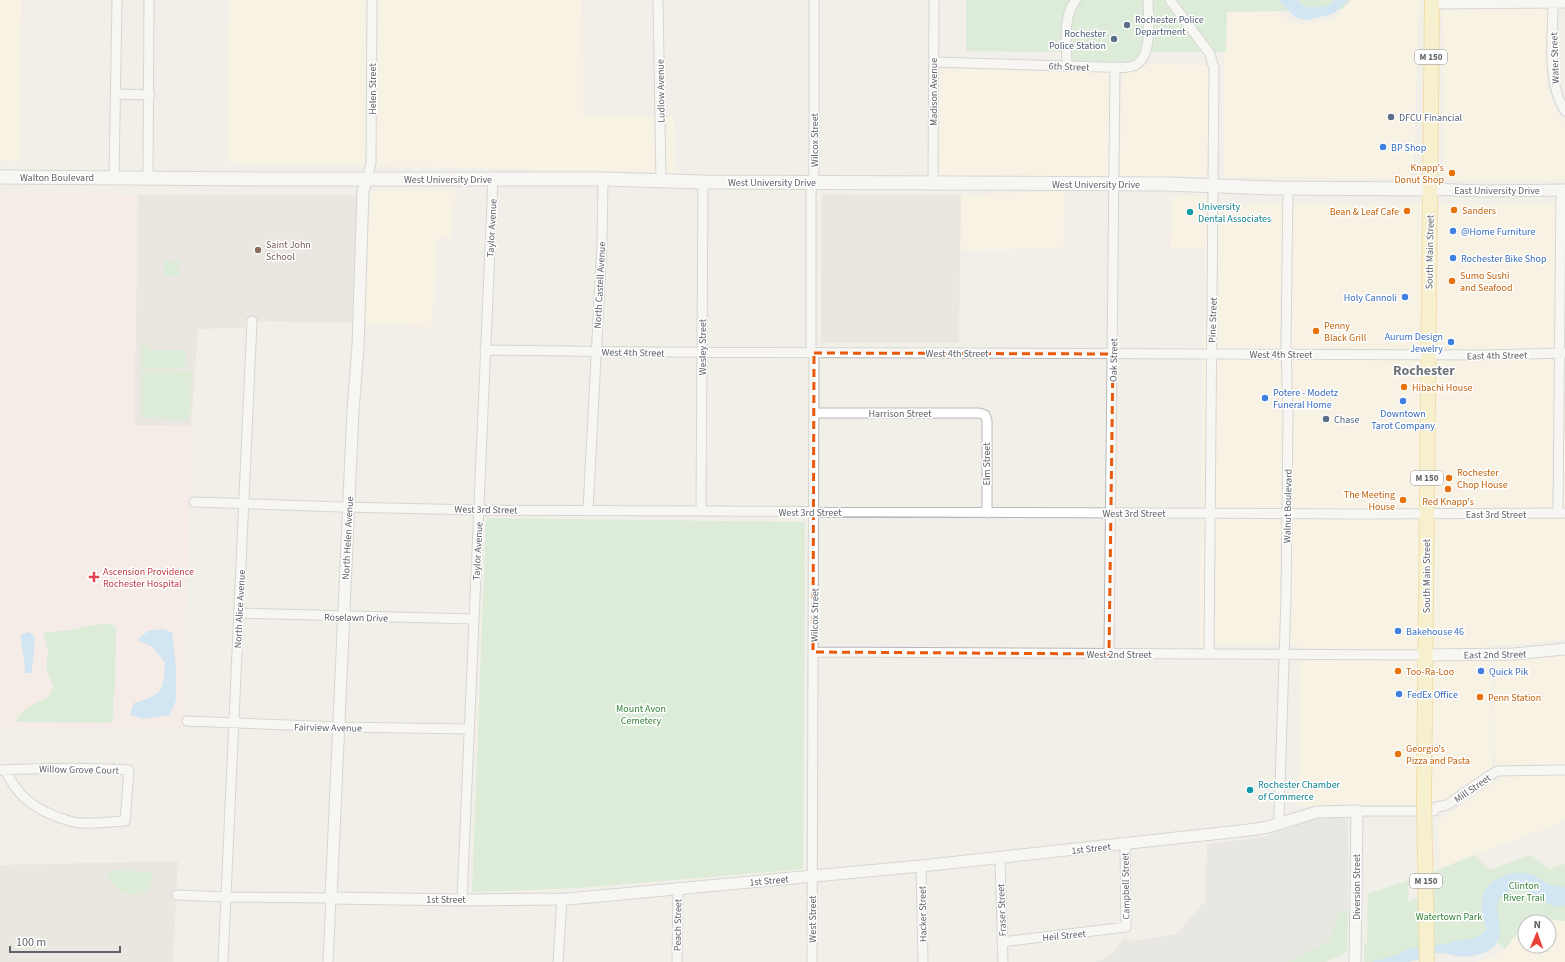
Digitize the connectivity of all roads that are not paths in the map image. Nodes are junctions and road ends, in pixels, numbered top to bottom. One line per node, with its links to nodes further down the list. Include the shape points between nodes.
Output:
1 (117, 0): 16 (street)
2 (149, 0): 17 (street)
3 (372, 0): 22 (street, Helen Street, via 371,163)
4 (658, 0): 25 (street, Ludlow Avenue)
5 (814, 0): 27 (street, Wilcox Street)
6 (934, 0): 13 (street, Madison Avenue)
7 (1076, 0): 14 (street, via 1068,20)
8 (1148, 0): 15 (street, 6th Street, via 1146,54 1135,66)
9 (1170, 0): 30 (street, Pine Street, via 1210,54 1213,62)
10 (1432, 2): 11 (street); 32 (main road, M 150)
11 (1554, 3): 12 (street); 18 (street, Water Street, via 1553,77 1557,95)
12 (1565, 3)
13 (934, 62): 14 (street, 6th Street); 28 (street, Madison Avenue)
14 (1066, 66): 15 (street, 6th Street)
15 (1115, 67): 29 (street, Oak Street)
16 (116, 94): 17 (street); 20 (street)
17 (150, 95): 21 (street)
18 (1565, 111)
19 (0, 176): 20 (main road, Walton Boulevard)
20 (114, 177): 21 (main road, West University Drive)
21 (148, 178): 22 (main road, West University Drive)
22 (367, 178): 23 (main road, West University Drive); 48 (street, North Helen Avenue, via 363,191)
23 (493, 179): 24 (main road, West University Drive); 35 (street, Taylor Avenue)
24 (603, 179): 25 (main road, West University Drive); 36 (street, North Castell Avenue)
25 (661, 181): 26 (main road, West University Drive)
26 (703, 182): 27 (main road, West University Drive); 37 (street, Wesley Street)
27 (813, 183): 28 (main road, West University Drive); 38 (street, Wilcox Street)
28 (933, 183): 29 (main road, West University Drive)
29 (1114, 184): 30 (main road, West University Drive); 40 (street, Oak Street)
30 (1213, 186): 31 (main road, West University Drive); 41 (street, Pine Street)
31 (1288, 188): 32 (main road, West University Drive); 42 (street, Walnut Boulevard)
32 (1430, 189): 33 (street, East University Drive); 43 (main road, South Main Street / M 150)
33 (1563, 190): 39 (street)
34 (252, 321): 47 (street, North Alice Avenue)
35 (486, 350): 36 (street, West 4th Street); 49 (street, Taylor Avenue)
36 (596, 351): 37 (street, West 4th Street); 50 (street, North Castell Avenue)
37 (702, 352): 38 (street, West 4th Street); 51 (street, Wesley Street)
38 (813, 353): 40 (street, West 4th Street); 44 (street, Wilcox Street)
39 (1562, 353): 43 (street, East 4th Street); 57 (street)
40 (1113, 354): 41 (street, West 4th Street); 54 (street, Oak Street)
41 (1211, 354): 42 (street, West 4th Street); 55 (street, Pine Street)
42 (1287, 354): 43 (street, West 4th Street); 56 (street, Walnut Boulevard)
43 (1428, 355): 58 (main road, South Main Street / M 150)
44 (815, 413): 45 (street, Harrison Street); 52 (street, Wilcox Street)
45 (985, 415): 53 (street, Elm Street)
46 (194, 502): 47 (street, West 3rd Street)
47 (244, 504): 48 (street, West 3rd Street); 59 (street, North Alice Avenue)
48 (349, 507): 49 (street, West 3rd Street); 60 (street, North Helen Avenue)
49 (479, 510): 50 (street, West 3rd Street); 61 (street, Taylor Avenue)
50 (588, 510): 51 (street, West 3rd Street)
51 (701, 511): 52 (street, West 3rd Street)
52 (815, 512): 53 (street, West 3rd Street); 63 (street, Wilcox Street)
53 (986, 513): 54 (street, West 3rd Street)
54 (1111, 513): 55 (street, West 3rd Street); 64 (street, Oak Street)
55 (1210, 513): 56 (street, West 3rd Street); 65 (street, Pine Street)
56 (1287, 513): 58 (street, West 3rd Street); 66 (street, Walnut Boulevard)
57 (1562, 513): 58 (street, East 3rd Street)
58 (1427, 514): 67 (main road, South Main Street / M 150)
59 (239, 613): 60 (street, Roselawn Drive); 69 (street, North Alice Avenue)
60 (343, 617): 61 (street, Roselawn Drive); 70 (street, North Helen Avenue)
61 (474, 619): 71 (street, Taylor Avenue)
62 (1565, 649): 67 (street, East 2nd Street, via 1525,654)
63 (813, 652): 64 (street, West 2nd Street); 79 (street, Wilcox Street)
64 (1109, 654): 65 (street, West 2nd Street)
65 (1209, 654): 66 (street, West 2nd Street)
66 (1284, 654): 67 (street, West 2nd Street); 75 (street, Walnut Boulevard)
67 (1425, 655): 96 (main road, South Main Street / M 150, bridge)
68 (188, 721): 69 (street, Fairview Avenue)
69 (234, 724): 70 (street, Fairview Avenue); 82 (street, North Alice Avenue)
70 (338, 727): 71 (street, Fairview Avenue); 83 (street, North Helen Avenue)
71 (469, 729): 85 (street, Taylor Avenue)
72 (2, 770): 72 (street, Willow Grove Court, via 90,767 129,770 125,821 81,823 49,813 28,801)
73 (1565, 770): 74 (street, Mill Street, via 1495,771 1447,805 1434,811)
74 (1357, 811): 75 (street, 1st Street, via 1317,812); 95 (street, Diversion Street)
75 (1280, 823): 76 (street, 1st Street, via 1249,830)
76 (1125, 844): 77 (street, 1st Street); 86 (street, Campbell Street)
77 (1000, 858): 78 (street, 1st Street); 87 (street, Fraser Street)
78 (921, 866): 79 (street, 1st Street); 93 (street, Hacker Street)
79 (812, 877): 80 (street, 1st Street); 92 (street, West Street)
80 (678, 888): 84 (street, 1st Street); 91 (street, Peach Street)
81 (177, 895): 82 (street, 1st Street)
82 (226, 897): 83 (street, 1st Street); 88 (street, North Alice Avenue)
83 (330, 898): 85 (street, 1st Street); 89 (street)
84 (562, 899): 85 (street, 1st Street); 90 (street)
85 (462, 900)
86 (1126, 927): 87 (street, Heil Street)
87 (1002, 942): 94 (street, Fraser Street)
88 (223, 962)
89 (328, 962)
90 (558, 962)
91 (677, 962)
92 (812, 962)
93 (923, 962)
94 (1003, 962)
95 (1355, 962)
96 (1427, 962)

